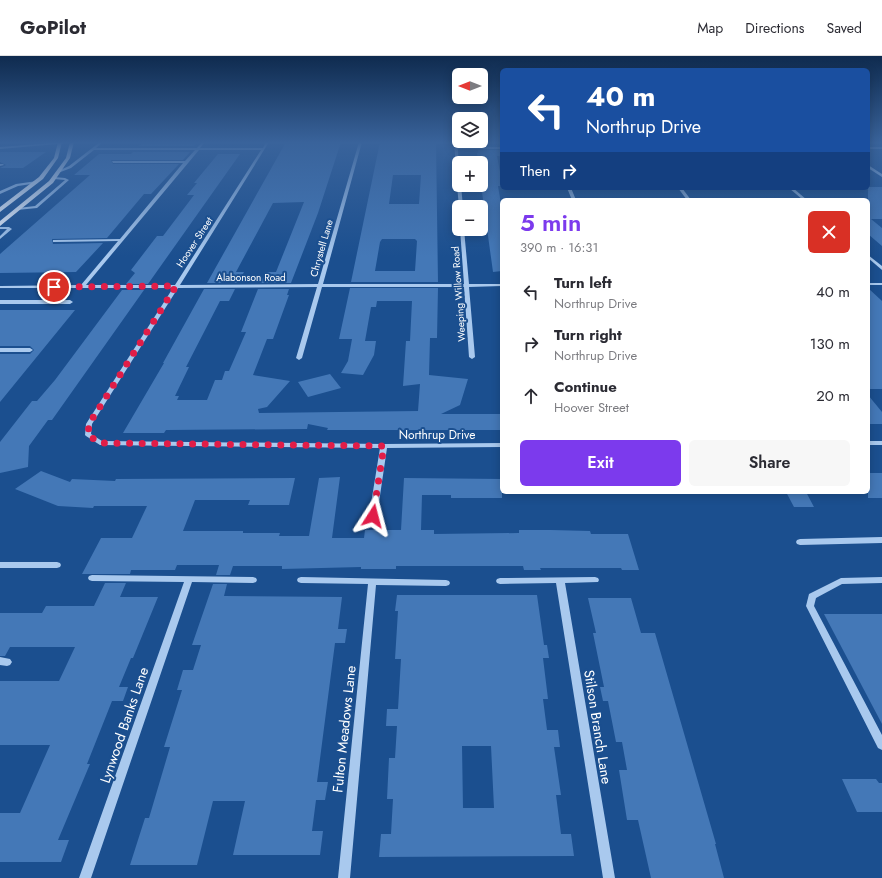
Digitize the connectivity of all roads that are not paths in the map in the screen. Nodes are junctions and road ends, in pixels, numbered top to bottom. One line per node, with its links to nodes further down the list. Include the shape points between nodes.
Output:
1 (37, 180): 9 (street)
2 (39, 180): 12 (main road)
3 (52, 180): 11 (main road)
4 (67, 180): 11 (street, via 36,207)
5 (170, 180): 17 (street)
6 (244, 180): 25 (street, Hoover Street)
7 (350, 180): 26 (street, Chrystell Lane)
8 (793, 190): 10 (street)
9 (1, 191)
10 (803, 198)
11 (18, 209): 13 (main road)
12 (0, 210)
13 (0, 224)
14 (0, 228): 16 (street, via 10,229)
15 (462, 236): 23 (street, Weeping Willow Road)
16 (0, 238)
17 (120, 240): 18 (street); 28 (street)
18 (55, 241)
19 (870, 258): 20 (street)
20 (882, 268)
21 (870, 284): 22 (street)
22 (882, 284)
23 (466, 285): 24 (street, Alabonson Road); 26 (street, Alabonson Road); 33 (street, Weeping Willow Road)
24 (500, 285)
25 (176, 286): 26 (street, Alabonson Road); 28 (street, Alabonson Road); 35 (street, Hoover Street)
26 (320, 286): 34 (street, Chrystell Lane)
27 (0, 287): 28 (street, Alabonson Road)
28 (82, 287)
29 (0, 302): 30 (street)
30 (70, 302)
31 (0, 350): 32 (street)
32 (30, 350)
33 (472, 357)
34 (299, 358)
35 (97, 412): 39 (street, Northrup Drive, via 89,424 88,435 100,443)
36 (870, 443): 37 (street)
37 (882, 443)
38 (500, 445): 39 (street, Northrup Drive)
39 (384, 446): 40 (street)
40 (373, 516)
41 (882, 540): 42 (street)
42 (800, 542)
43 (57, 564): 44 (street)
44 (0, 565)
45 (92, 578): 46 (street)
46 (189, 580): 47 (street); 56 (street, Lynwood Banks Lane)
47 (252, 580)
48 (301, 580): 53 (street)
49 (595, 580): 52 (street)
50 (882, 580): 55 (street, via 841,581 812,596 810,606)
51 (500, 581): 52 (street)
52 (560, 581): 58 (street, Stilson Branch Lane)
53 (372, 583): 54 (street); 57 (street, Fulton Meadows Lane)
54 (446, 583)
55 (882, 745)
56 (85, 878)
57 (344, 878)
58 (608, 878)

